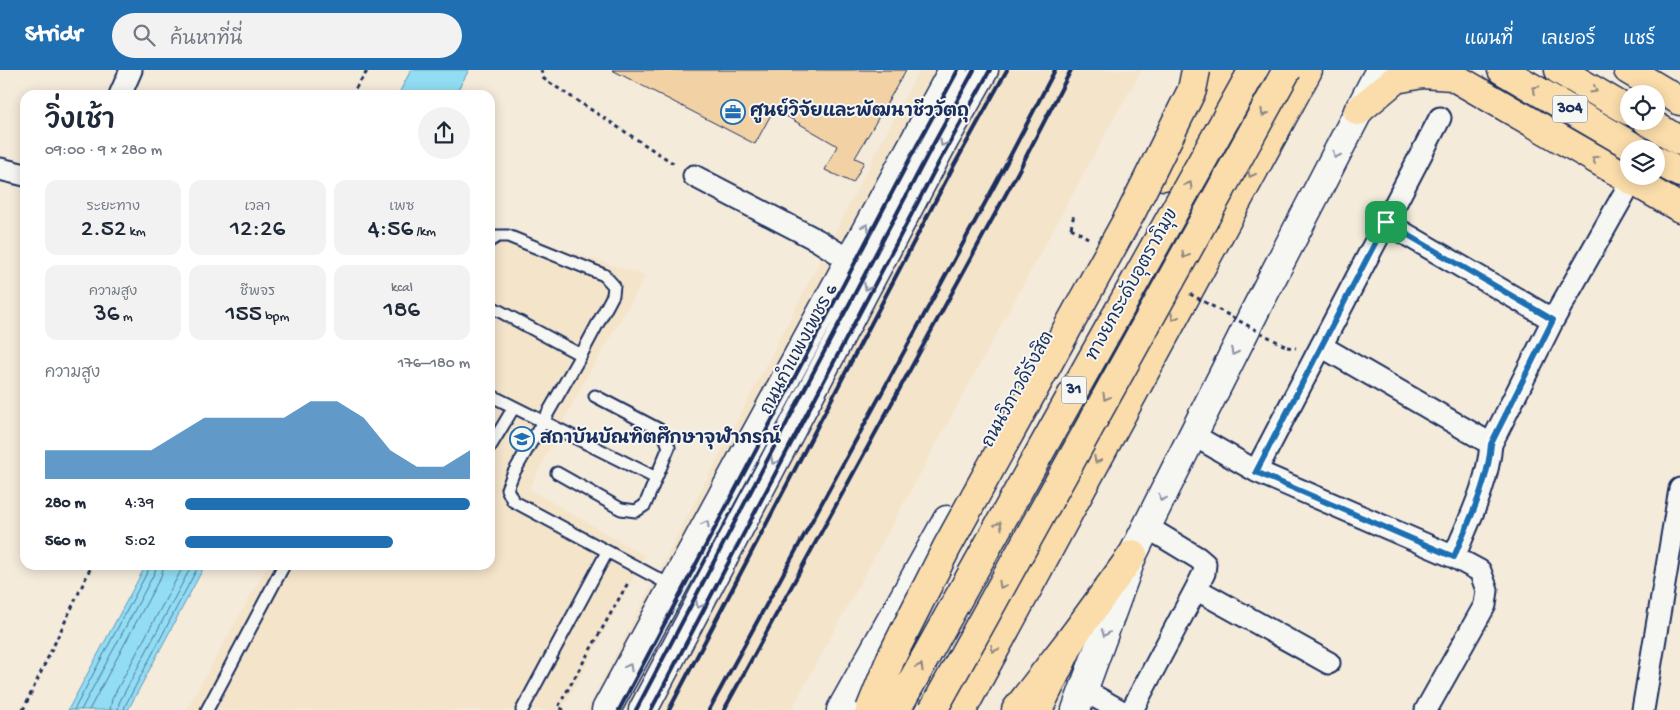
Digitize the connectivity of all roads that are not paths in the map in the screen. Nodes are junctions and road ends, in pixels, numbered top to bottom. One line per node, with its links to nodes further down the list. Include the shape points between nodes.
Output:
1 (131, 70): 14 (street)
2 (952, 70): 34 (street, ถนนกำแพงเพชร 6, one-way to 2)
3 (984, 70): 64 (street, ถนนกำแพงเพชร 6, one-way to 64)
4 (1196, 70): 65 (street, ถนนวิภาวดีรังสิต); 66 (main road, bridge, via 1192,90 1132,211 947,547 891,658)
5 (1221, 70): 66 (main road, ถนนวิภาวดีรังสิต / 31)
6 (1253, 70): 67 (main road, ทางยกระดับอุตราภิมุข / 31, one-way to 6, bridge)
7 (1287, 70): 68 (main road, ทางยกระดับอุตราภิมุข / 31, one-way to 68, bridge)
8 (1308, 70): 69 (main road, one-way to 69)
9 (1380, 70): 18 (street)
10 (1492, 70): 16 (main road, via 1491,80)
11 (1502, 70): 21 (main road, 304, one-way to 11)
12 (1559, 70): 17 (main road, 304, one-way to 17)
13 (1628, 70): 15 (main road)
14 (122, 90)
15 (1680, 101)
16 (1500, 103): 18 (main road, via 1452,76 1422,74 1396,79); 25 (main road, one-way to 16)
17 (1620, 106)
18 (1358, 111): 43 (street, one-way to 43)
19 (1440, 118): 32 (street)
20 (1661, 130): 22 (main road)
21 (1623, 140)
22 (1680, 141)
23 (1665, 165): 27 (main road)
24 (0, 169): 26 (street)
25 (1620, 173)
26 (20, 174)
27 (1680, 174)
28 (694, 176): 34 (street)
29 (1629, 185): 36 (street)
30 (1641, 185): 31 (main road)
31 (1680, 208)
32 (1386, 222): 36 (street); 37 (street)
33 (495, 238): 38 (lane, via 508,236 604,275 614,286 613,295)
34 (849, 260): 55 (street, ถนนกำแพงเพชร 6, one-way to 34)
35 (495, 309): 38 (lane)
36 (1553, 320): 45 (street)
37 (1321, 346): 45 (street); 46 (street)
38 (581, 355): 42 (lane)
39 (595, 396): 48 (lane, via 660,430 666,437 669,447)
40 (495, 398): 41 (lane)
41 (514, 407): 42 (lane); 44 (lane)
42 (542, 422): 48 (lane); 51 (lane, via 507,489 513,501)
43 (1193, 435): 46 (street); 50 (street, one-way to 50)
44 (495, 439)
45 (1491, 444): 53 (street, via 1485,482)
46 (1256, 472): 53 (street)
47 (557, 473): 48 (lane, via 621,509 636,511 645,505)
48 (656, 478)
49 (1680, 489): 74 (street)
50 (1147, 527): 52 (street); 56 (street, via 1206,564)
51 (607, 552): 55 (lane); 62 (lane)
52 (1133, 554): 57 (main road); 59 (street, one-way to 59)
53 (1454, 557): 60 (street, via 1480,571 1486,590 1485,604)
54 (281, 570): 61 (lane)
55 (672, 586): 63 (street, ถนนกำแพงเพชร 6, one-way to 55)
56 (1196, 589): 58 (street); 73 (street)
57 (1074, 635): 70 (main road); 71 (main road)
58 (1329, 662)
59 (1081, 700): 72 (street)
60 (1434, 707)
61 (206, 710)
62 (522, 710)
63 (606, 710)
64 (643, 710)
65 (841, 710)
66 (870, 710)
67 (896, 710)
68 (933, 710)
69 (962, 710)
70 (1016, 710)
71 (1038, 710)
72 (1119, 710)
73 (1132, 710)
74 (1643, 710)

